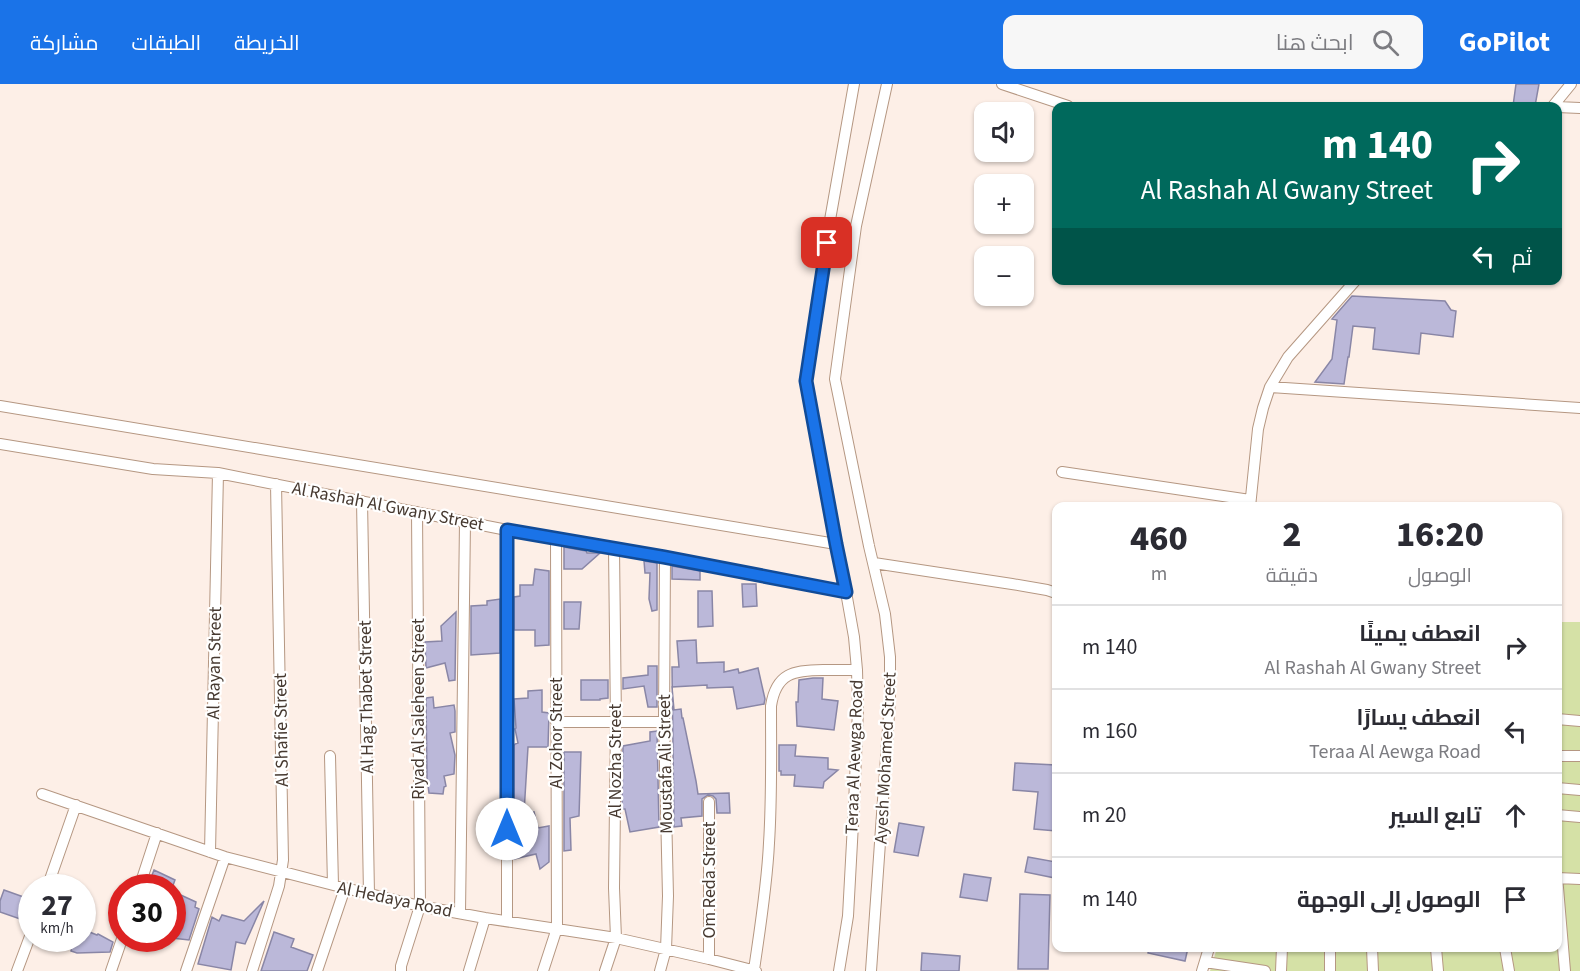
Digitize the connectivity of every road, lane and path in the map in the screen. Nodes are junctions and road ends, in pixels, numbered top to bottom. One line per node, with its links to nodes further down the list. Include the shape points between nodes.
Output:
1 (854, 84): 24 (street, Teraa Al Aewga Road, via 806,381)
2 (887, 84): 27 (street, Ayesh Mohamed Street, via 856,226 835,380)
3 (1002, 84): 5 (street)
4 (1571, 84): 6 (street)
5 (1056, 102)
6 (1558, 102)
7 (1562, 104): 8 (street)
8 (1580, 108)
9 (1352, 285): 10 (street, via 1288,357)
10 (1270, 387): 12 (street); 19 (street, via 1258,429)
11 (0, 406): 24 (street, Al Rashah Al Gwany Street)
12 (1580, 408)
13 (0, 444): 15 (street, Al Rashah Al Gwany Street, via 153,469)
14 (1062, 472): 18 (street)
15 (218, 473): 16 (street, Al Rashah Al Gwany Street); 47 (street, Al Rayan Street)
16 (276, 484): 17 (street, Al Rashah Al Gwany Street); 49 (street, Al Shafie Street)
17 (362, 501): 20 (street, Al Rashah Al Gwany Street); 56 (street, Al Hag Thabet Street)
18 (1238, 502)
19 (1250, 502)
20 (417, 512): 21 (street, Al Rashah Al Gwany Street); 57 (street, Riyad Al Saleheen Street)
21 (465, 522): 22 (street, Al Rashah Al Gwany Street); 58 (street)
22 (507, 530): 23 (street, Al Rashah Al Gwany Street); 60 (street)
23 (556, 539): 25 (street, Al Rashah Al Gwany Street); 33 (street, Al Zohor Street)
24 (836, 544): 28 (street, Teraa Al Aewga Road)
25 (614, 549): 26 (street, Al Rashah Al Gwany Street); 34 (street, Al Nozha Street)
26 (664, 557): 28 (street, Al Rashah Al Gwany Street); 35 (street, Moustafa Ali Street)
27 (874, 563): 29 (street); 88 (street, Ayesh Mohamed Street, via 885,614 890,700)
28 (846, 592): 30 (street, Teraa Al Aewga Road)
29 (1052, 592)
30 (857, 670): 86 (street, via 796,671 786,676 773,694 769,843); 87 (street, Teraa Al Aewga Road, via 850,883)
31 (1562, 719): 32 (street)
32 (1580, 721)
33 (556, 722): 34 (street); 61 (street, Al Zohor Street)
34 (616, 722): 35 (street); 63 (street, Al Nozha Street)
35 (663, 722): 64 (street, Moustafa Ali Street)
36 (330, 756): 54 (street)
37 (1562, 756): 38 (street)
38 (1580, 756)
39 (1562, 788): 40 (street)
40 (1580, 790)
41 (42, 794): 43 (street, Al Hedaya Road)
42 (709, 802): 72 (street, Om Reda Street)
43 (76, 805): 46 (street, Al Hedaya Road); 50 (street)
44 (1562, 815): 45 (street)
45 (1580, 817)
46 (157, 833): 47 (street, Al Hedaya Road); 51 (street)
47 (210, 852): 48 (street, Al Hedaya Road)
48 (225, 857): 49 (street, Al Hedaya Road); 78 (street)
49 (281, 873): 54 (street, Al Hedaya Road); 79 (street, Al Shafie Street)
50 (52, 874)
51 (144, 874)
52 (1562, 877): 53 (street)
53 (1580, 879)
54 (333, 885): 55 (street, Al Hedaya Road)
55 (345, 888): 56 (street, Al Hedaya Road); 80 (street)
56 (369, 894): 57 (street, Al Hedaya Road)
57 (420, 906): 58 (street, Al Hedaya Road); 81 (street, Riyad Al Saleheen Street)
58 (460, 913): 59 (street, Al Hedaya Road)
59 (485, 918): 60 (street, Al Hedaya Road); 82 (street)
60 (507, 921): 61 (street, Al Hedaya Road)
61 (557, 928): 63 (street, Al Hedaya Road); 83 (street, Al Zohor Street)
62 (1562, 936): 95 (street)
63 (616, 938): 64 (street, Al Hedaya Road); 84 (street, Al Nozha Street)
64 (666, 950): 72 (street, Al Hedaya Road); 85 (street, Moustafa Ali Street)
65 (24, 952): 76 (street)
66 (118, 952): 77 (street)
67 (1282, 952): 90 (street)
68 (1330, 952): 91 (street)
69 (1372, 952): 92 (street)
70 (1436, 952): 93 (street)
71 (1506, 952): 94 (street)
72 (709, 959): 74 (street, Al Hedaya Road)
73 (1203, 966): 75 (street)
74 (722, 967): 86 (street, Al Hedaya Road)
75 (1237, 969): 89 (street)
76 (17, 971)
77 (111, 971)
78 (186, 971)
79 (252, 971)
80 (316, 971)
81 (401, 971)
82 (469, 971)
83 (543, 971)
84 (605, 971)
85 (660, 971)
86 (755, 971)
87 (839, 971)
88 (871, 971)
89 (1265, 971)
90 (1281, 971)
91 (1330, 971)
92 (1373, 971)
93 (1438, 971)
94 (1509, 971)
95 (1565, 971)

